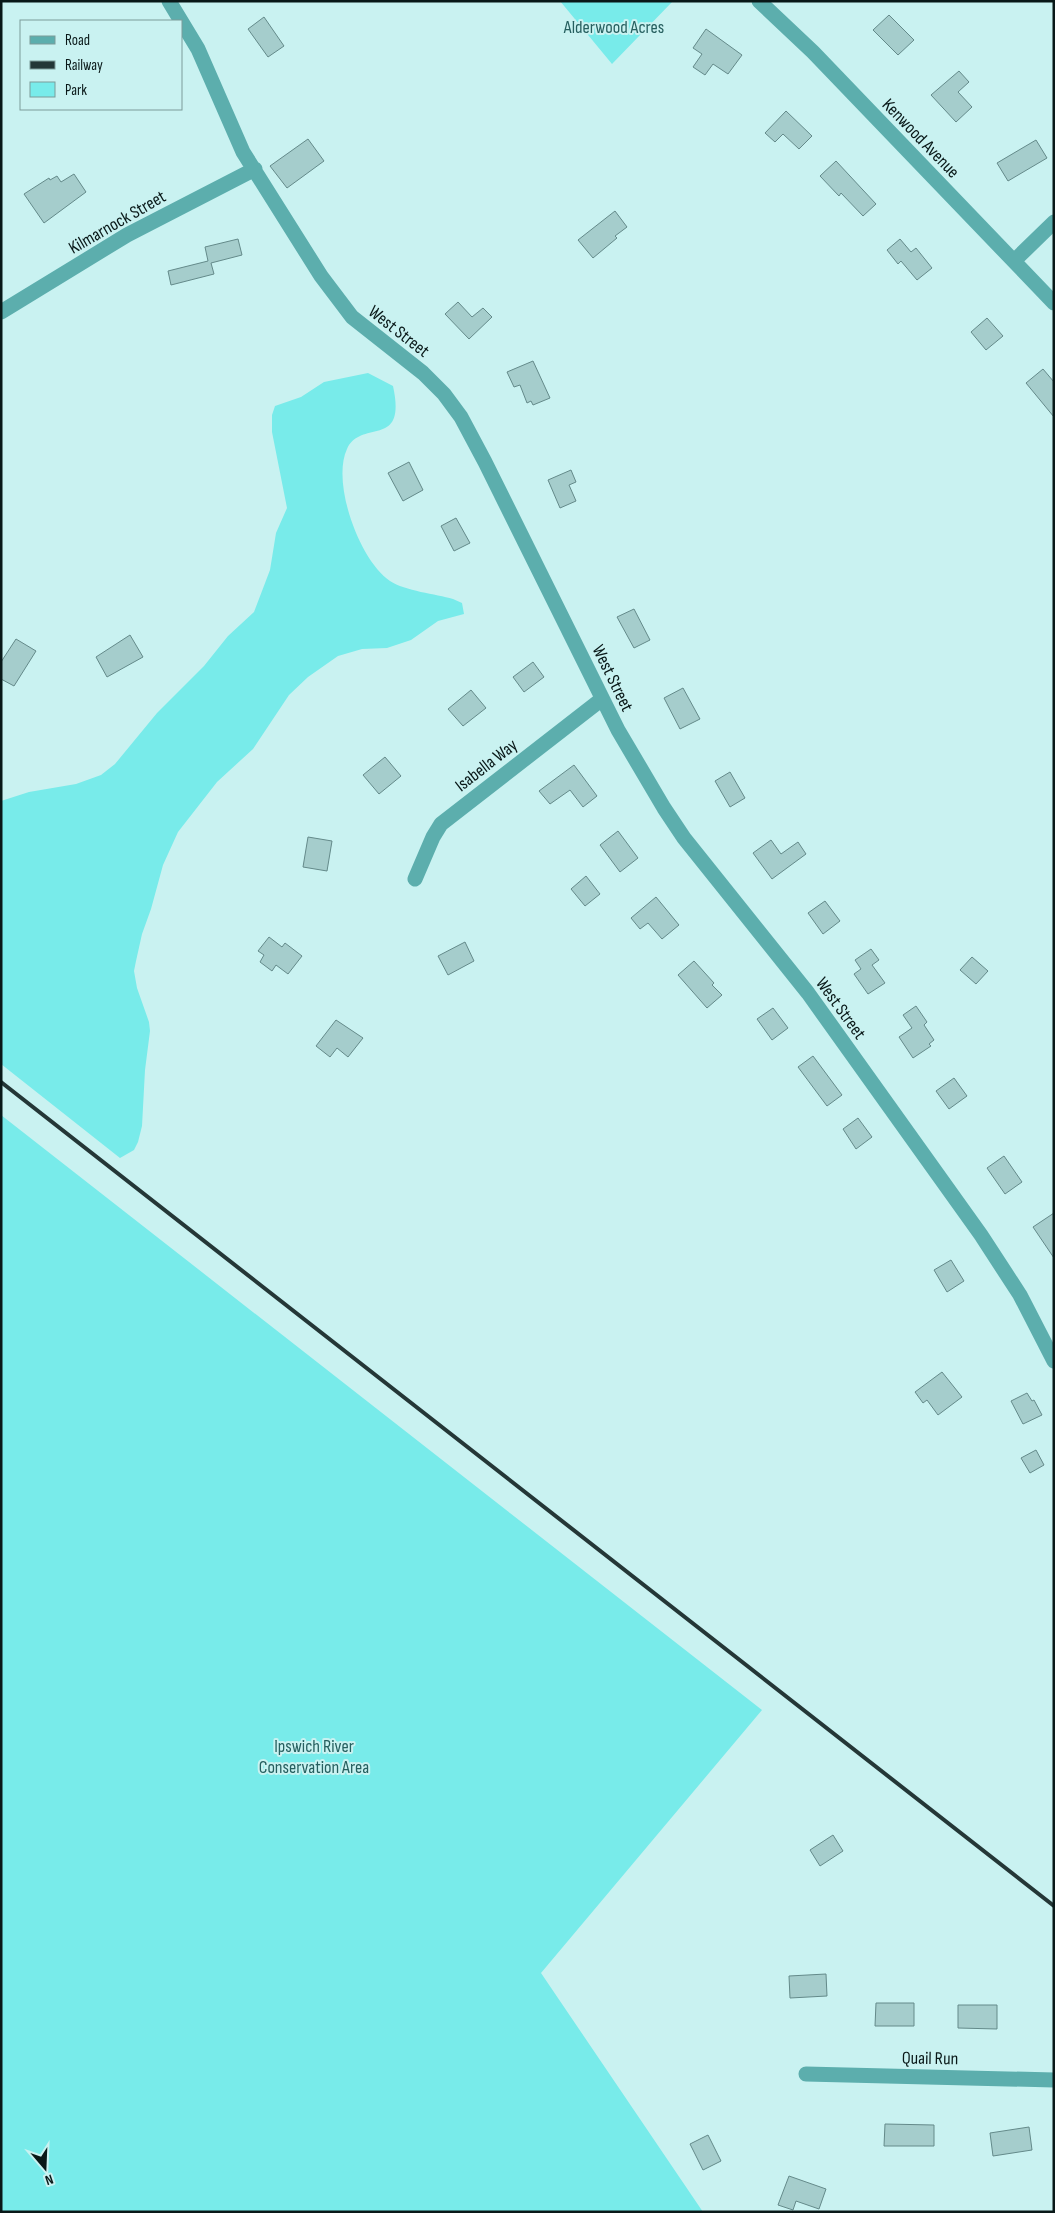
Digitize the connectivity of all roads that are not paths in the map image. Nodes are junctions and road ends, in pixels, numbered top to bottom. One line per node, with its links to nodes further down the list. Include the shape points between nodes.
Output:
1 (169, 1): 3 (street, West Street)
2 (758, 1): 7 (street, Kenwood Avenue, via 814,52)
3 (180, 20)
4 (182, 23): 5 (street, West Street, via 198,49 236,138)
5 (255, 169): 9 (street, Kilmarnock Street, via 127,235); 10 (street, West Street, via 316,270 343,307 362,327 433,382 457,411)
6 (1054, 222): 7 (street)
7 (1014, 261): 8 (street, Kenwood Avenue)
8 (1054, 303)
9 (1, 312)
10 (602, 699): 11 (street, Isabella Way, via 441,824 432,836); 12 (street, West Street, via 642,772 679,830 808,993 955,1198 1016,1289)
11 (415, 879)
12 (1054, 1361)
13 (806, 2074): 14 (street, Quail Run)
14 (1054, 2080)

